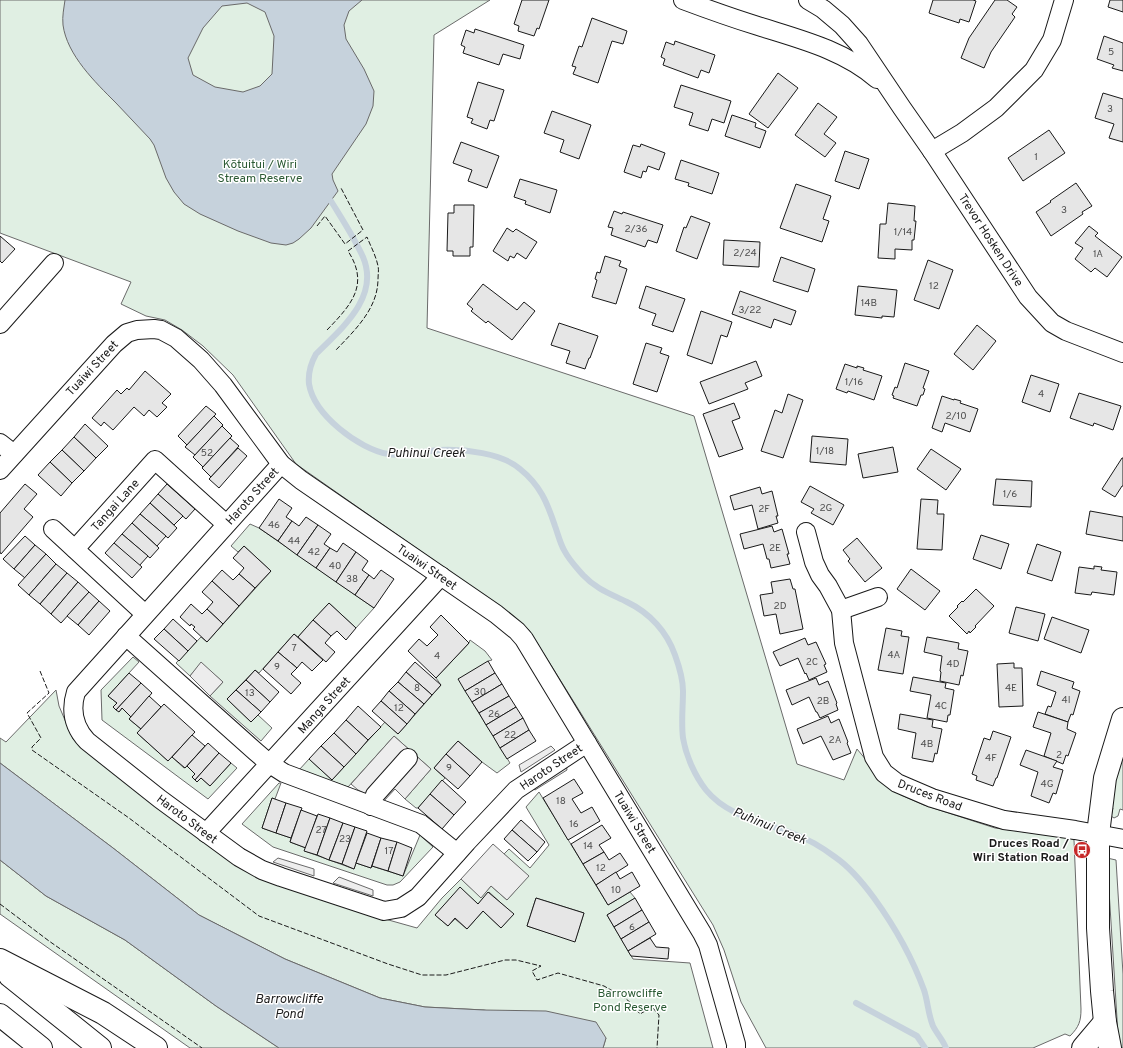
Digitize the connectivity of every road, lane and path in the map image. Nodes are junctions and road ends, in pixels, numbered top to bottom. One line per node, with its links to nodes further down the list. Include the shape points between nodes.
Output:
1 (682, 0): 4 (street, Trevor Hosken Drive, via 814,43 856,63)
2 (808, 0): 4 (street, Trevor Hosken Drive, via 842,25 859,44)
3 (1064, 0): 5 (street, via 1052,40 1034,70 996,108)
4 (890, 90): 5 (street, Trevor Hosken Drive)
5 (932, 151): 8 (street, Trevor Hosken Drive, via 1038,309 1052,323 1066,331)
6 (54, 264): 7 (street)
7 (0, 324)
8 (1123, 353)
9 (0, 442): 10 (street)
10 (14, 454): 11 (street, Tuaiwi Street, via 114,344 127,333 154,329 162,330 176,338 201,360 223,385); 12 (street, Tuaiwi Street)
11 (281, 464): 13 (street, Haroto Street); 17 (street, Tuaiwi Street)
12 (0, 470)
13 (226, 524): 16 (street, Tangai Lane, via 155,460); 20 (street, Haroto Street)
14 (52, 529): 16 (street)
15 (806, 532): 19 (street, Druces Road, via 814,562)
16 (74, 549): 20 (street)
17 (441, 576): 23 (street, Tuaiwi Street, via 496,614 524,639); 25 (street, Manga Street)
18 (878, 597): 19 (street)
19 (841, 610): 28 (street, Druces Road, via 844,643 874,757 884,773 897,784 932,798 1004,820)
20 (145, 614): 21 (street, Haroto Street)
21 (126, 636): 25 (street); 27 (street, Haroto Street, via 76,692 73,706 76,725 87,741)
22 (1123, 719): 28 (main road, via 1105,778)
23 (587, 743): 30 (street, Haroto Street, via 516,790); 35 (street, Tuaiwi Street, via 708,945)
24 (408, 758): 26 (street, via 374,795)
25 (270, 764): 26 (street, via 284,773); 27 (street, Manga Street)
26 (371, 806): 30 (street, via 421,824)
27 (206, 833): 30 (street, Haroto Street, via 262,870 384,911 402,908 418,898)
28 (1098, 834): 29 (street, Druces Road); 34 (main road, via 1098,928)
29 (1123, 838)
30 (457, 853)
31 (0, 960): 38 (main road, via 103,1013)
32 (0, 968): 37 (main road)
33 (0, 1015): 36 (main road)
34 (1105, 1022): 39 (main road); 40 (main road)
35 (737, 1047)
36 (42, 1048)
37 (100, 1048)
38 (156, 1048)
39 (1083, 1048)
40 (1110, 1048)

